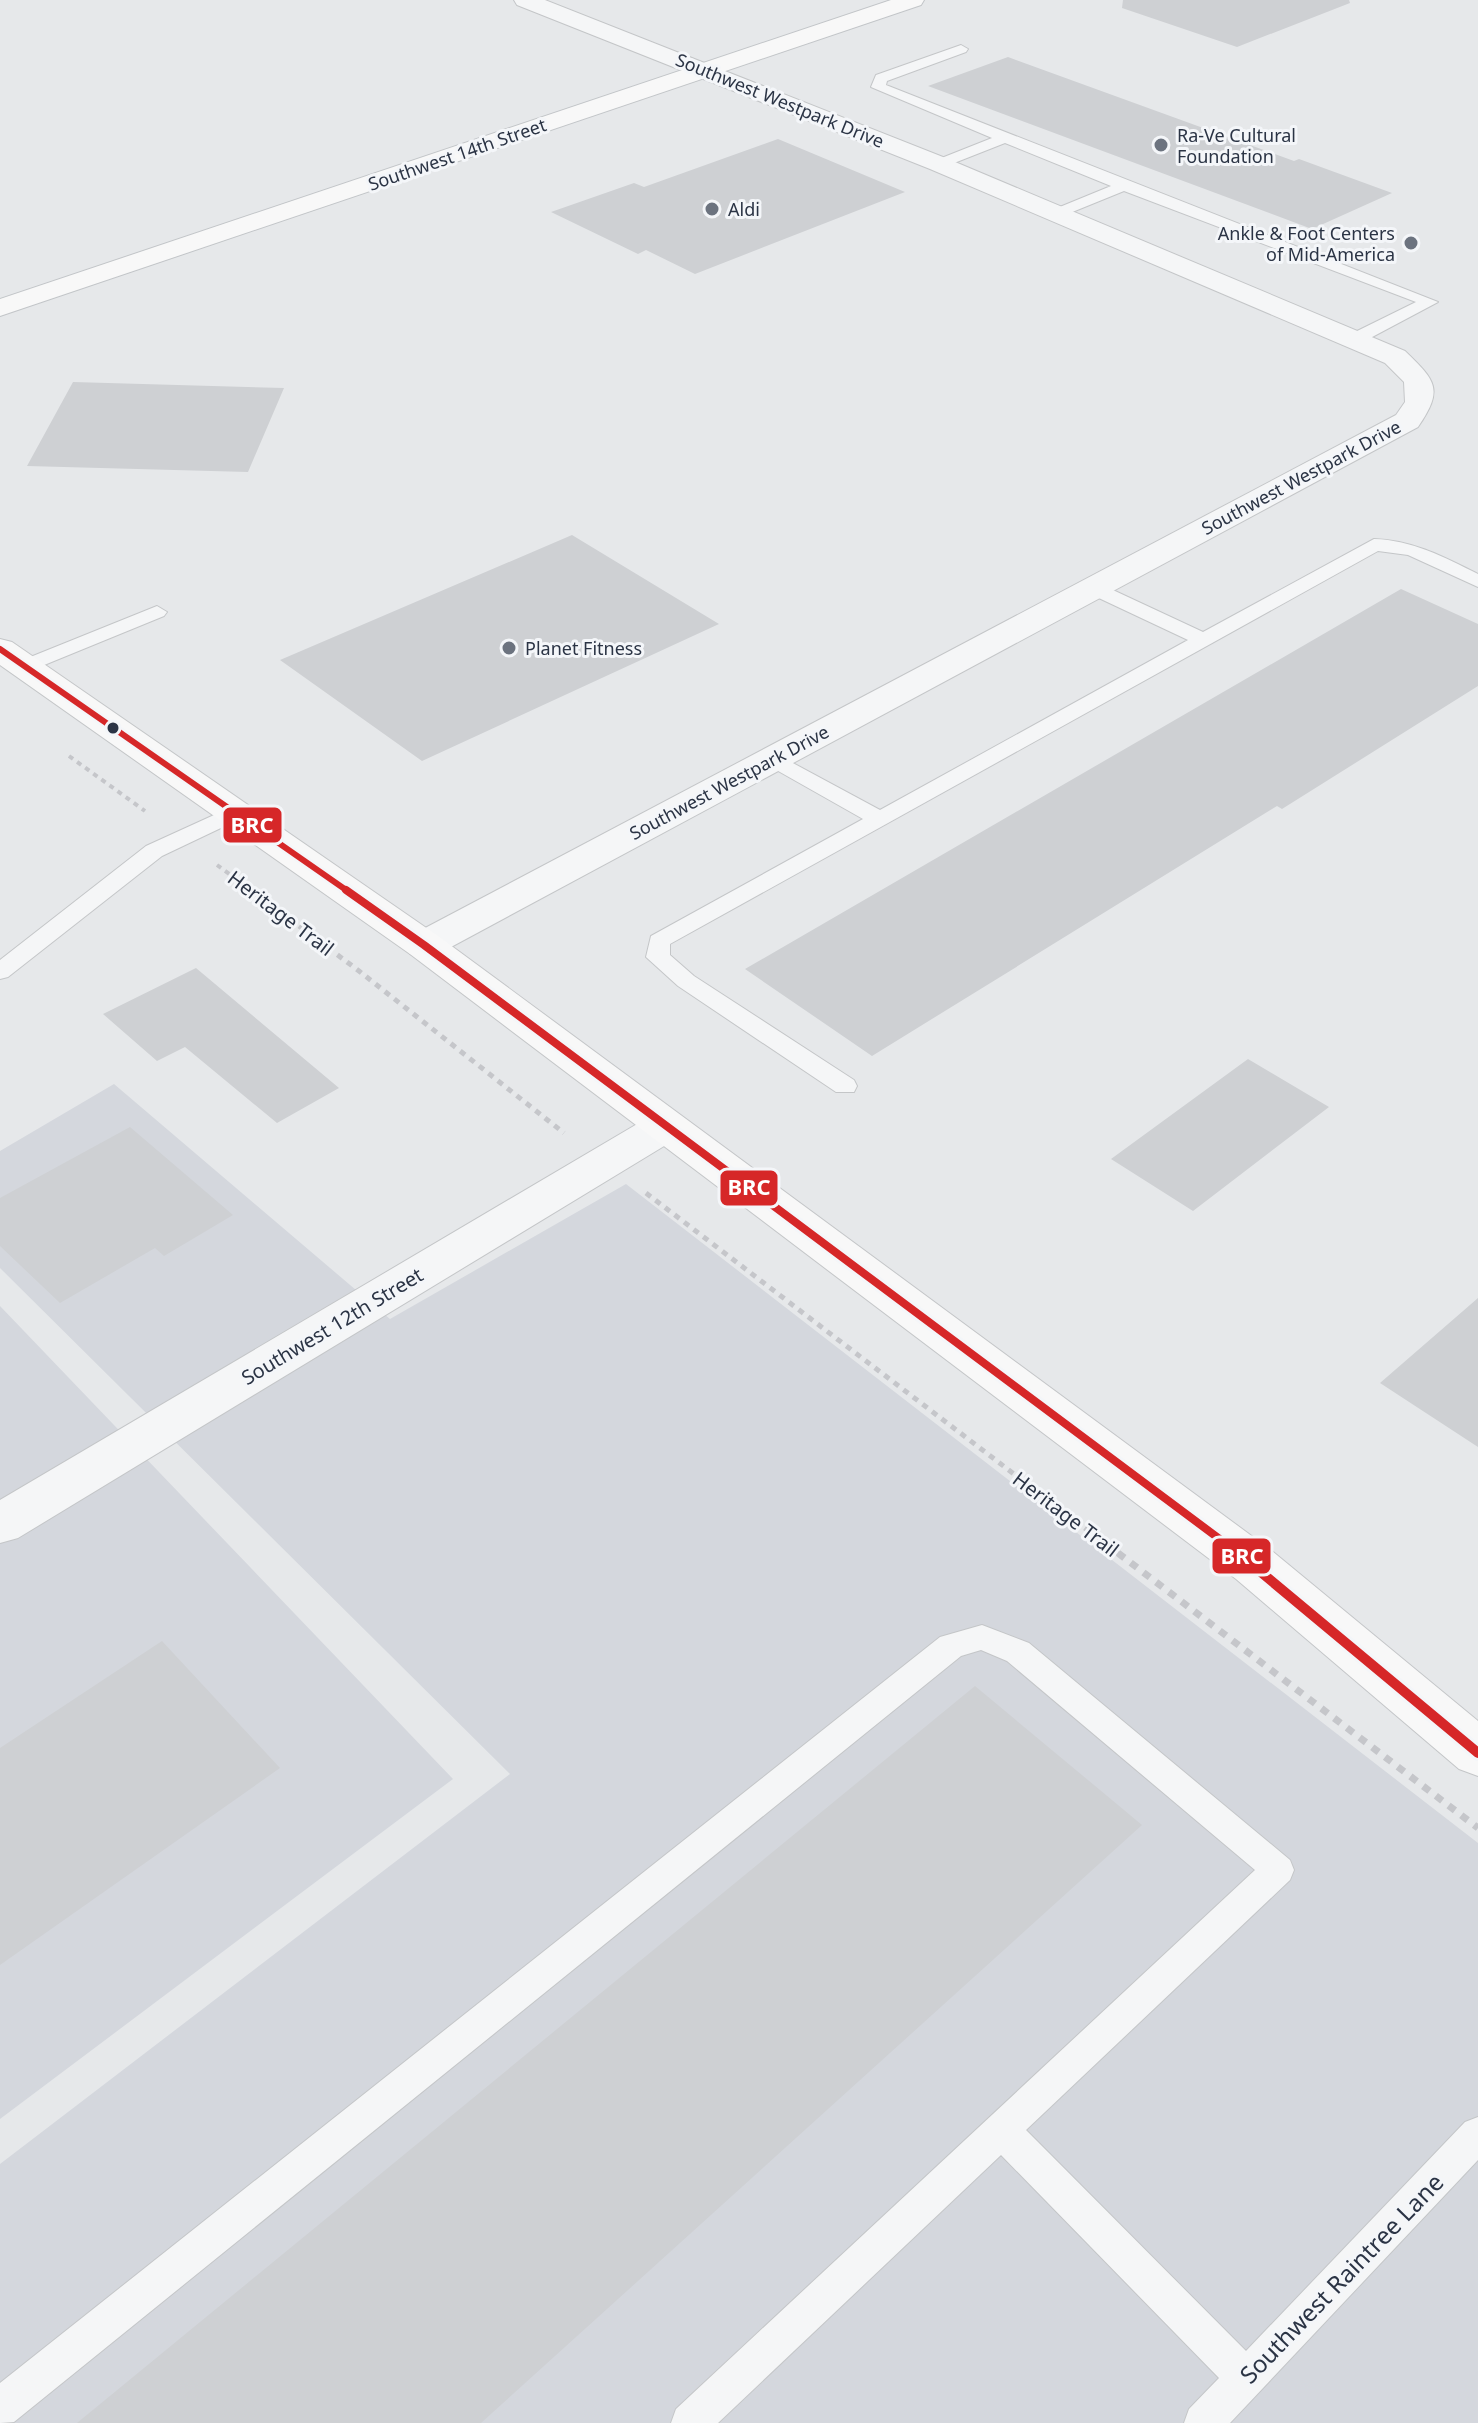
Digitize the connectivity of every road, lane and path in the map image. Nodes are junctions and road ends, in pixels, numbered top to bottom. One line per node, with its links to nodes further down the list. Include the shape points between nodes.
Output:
1 (525, 0): 4 (street, Southwest Westpark Drive)
2 (913, 0): 4 (main road, Southwest 14th Street)
3 (961, 49): 5 (lane, via 881,78 878,87)
4 (706, 70): 6 (street, Southwest Westpark Drive); 9 (main road, Southwest 14th Street)
5 (1005, 138): 6 (lane); 7 (lane)
6 (939, 164): 8 (street, Southwest Westpark Drive)
7 (1124, 186): 8 (lane); 10 (lane, via 1430,302)
8 (1055, 214): 10 (street, Southwest Westpark Drive)
9 (0, 308)
10 (1353, 340): 12 (street, Southwest Westpark Drive, via 1395,357 1418,380 1420,402 1407,421)
11 (1478, 581): 14 (lane, via 1421,553 1390,543 1374,545)
12 (1093, 588): 14 (lane); 17 (street, Southwest Westpark Drive)
13 (157, 612): 15 (lane)
14 (1202, 639): 19 (lane)
15 (12, 657): 18 (main road)
16 (64, 752): 20 (path, Heritage Trail)
17 (771, 759): 19 (lane); 21 (street, Southwest Westpark Drive)
18 (236, 812): 20 (lane); 21 (main road)
19 (880, 819): 23 (lane, via 659,941 658,957 686,981)
20 (179, 837): 22 (lane); 24 (path, Heritage Trail)
21 (424, 945): 25 (main road)
22 (0, 972)
23 (845, 1086)
24 (556, 1127)
25 (664, 1127): 27 (street, Southwest 12th Street); 28 (main road, via 1254,1565)
26 (655, 1199): 29 (path, Heritage Trail)
27 (0, 1524)
28 (1478, 1753)
29 (1478, 1828)
30 (1001, 2130): 32 (lane); 33 (lane, via 1278,1870 1018,1652 982,1637 951,1646); 34 (lane)
31 (1478, 2134): 32 (lane, Southwest Raintree Lane)
32 (1246, 2378): 35 (lane, Southwest Raintree Lane)
33 (0, 2408)
34 (690, 2423)
35 (1203, 2423)

